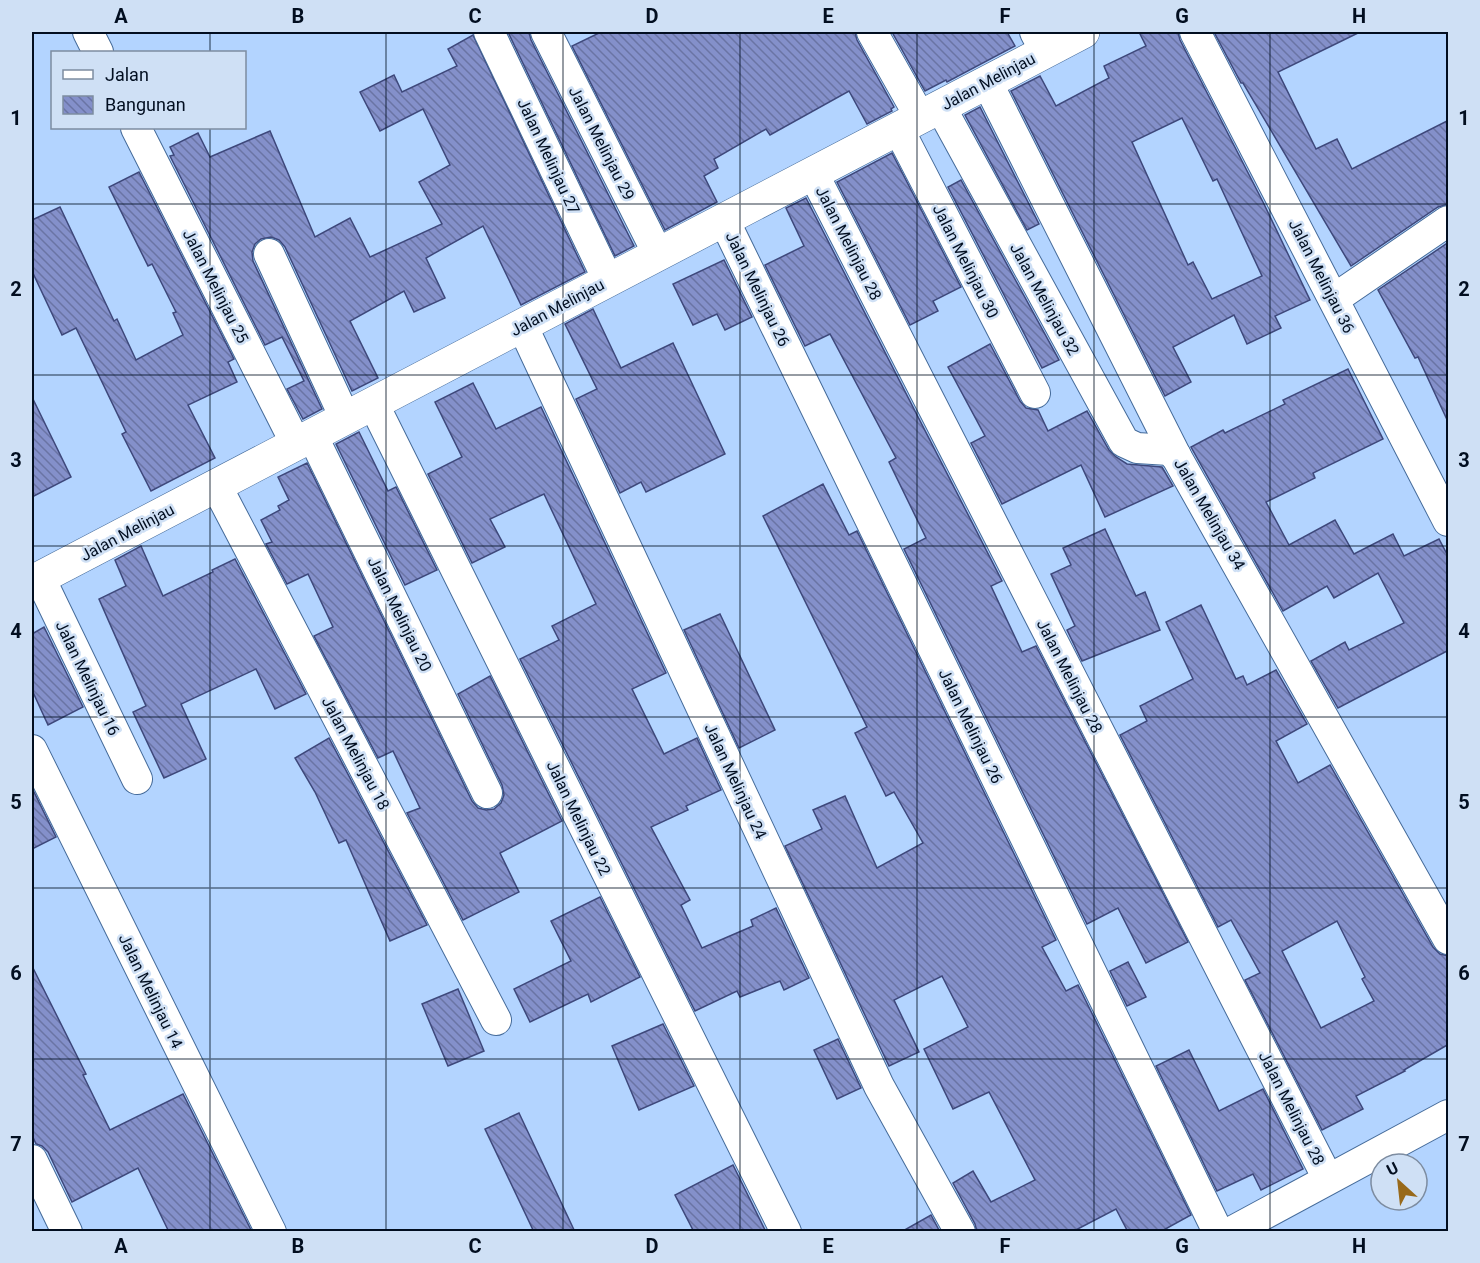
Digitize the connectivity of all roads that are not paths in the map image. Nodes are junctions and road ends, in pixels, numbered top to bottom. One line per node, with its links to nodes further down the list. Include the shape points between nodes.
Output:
1 (88, 32): 8 (street)
2 (489, 32): 17 (street, Jalan Melinjau 27)
3 (546, 32): 16 (street, Jalan Melinjau 29)
4 (872, 32): 10 (street)
5 (1083, 32): 7 (street, Jalan Melinjau)
6 (1195, 32): 18 (street, Jalan Melinjau 36)
7 (1040, 41): 9 (street, Jalan Melinjau)
8 (98, 51)
9 (987, 82): 10 (street, Jalan Melinjau); 23 (street, Jalan Melinjau 34)
10 (919, 117): 12 (street, Jalan Melinjau); 20 (street, Jalan Melinjau 30); 23 (street, Jalan Melinjau 32, via 1124,442 1137,448 1169,450)
11 (137, 129): 22 (street, Jalan Melinjau 25)
12 (813, 173): 13 (street, Jalan Melinjau); 34 (street, Jalan Melinjau 28)
13 (724, 220): 16 (street, Jalan Melinjau); 39 (street, Jalan Melinjau 26)
14 (1449, 221): 18 (street)
15 (270, 254): 21 (street, Jalan Melinjau 22)
16 (658, 254): 17 (street, Jalan Melinjau)
17 (608, 280): 19 (street, Jalan Melinjau)
18 (1334, 299): 25 (street, Jalan Melinjau 36)
19 (522, 325): 21 (street, Jalan Melinjau); 38 (street, Jalan Melinjau 24, via 879,1086)
20 (1035, 393)
21 (359, 411): 22 (street, Jalan Melinjau); 37 (street, Jalan Melinjau 22)
22 (304, 440): 24 (street, Jalan Melinjau); 29 (street, Jalan Melinjau 20)
23 (1176, 456): 30 (street, Jalan Melinjau 34)
24 (216, 485): 26 (street, Jalan Melinjau); 31 (street, Jalan Melinjau 18)
25 (1449, 521)
26 (36, 580): 28 (street, Jalan Melinjau 16)
27 (32, 750): 36 (street, Jalan Melinjau 14)
28 (137, 779)
29 (487, 793)
30 (1449, 939)
31 (496, 1020)
32 (1449, 1115): 34 (street)
33 (32, 1160): 35 (street)
34 (1328, 1179): 40 (street)
35 (67, 1232)
36 (271, 1232)
37 (786, 1232)
38 (960, 1232)
39 (1218, 1232)
40 (1231, 1232)

